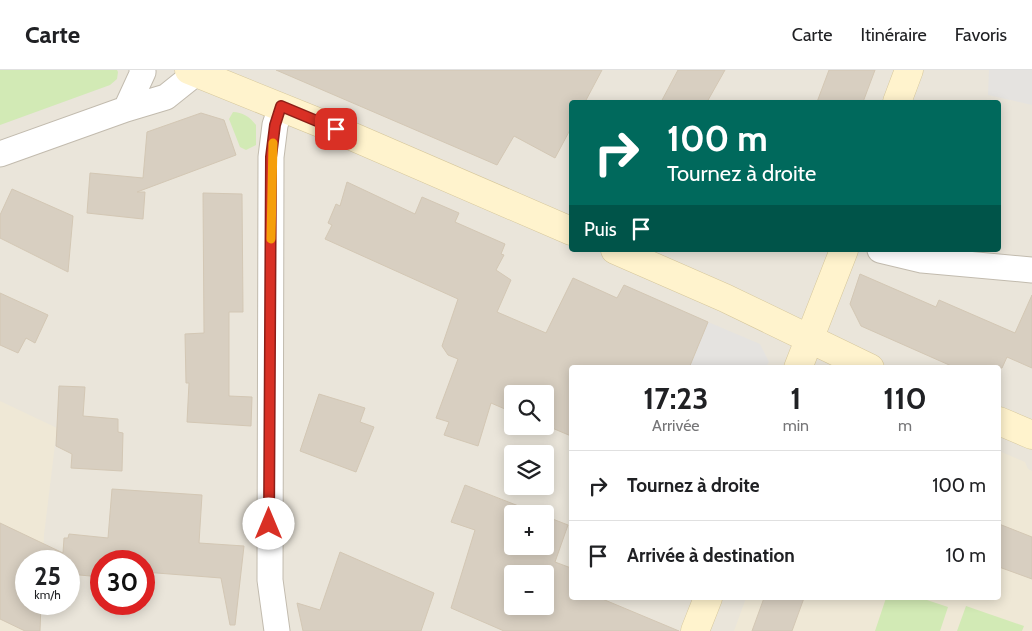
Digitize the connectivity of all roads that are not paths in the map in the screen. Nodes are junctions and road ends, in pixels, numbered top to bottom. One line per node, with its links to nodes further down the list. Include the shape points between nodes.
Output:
1 (142, 70): 7 (street)
2 (908, 70): 5 (main road)
3 (193, 72): 4 (main road); 7 (street, via 166,97)
4 (226, 77): 6 (main road)
5 (898, 100)
6 (281, 106): 9 (main road); 20 (street, via 275,125 271,167 270,580)
7 (126, 110): 8 (street)
8 (0, 154)
9 (569, 230)
10 (619, 252): 14 (main road)
11 (843, 252): 14 (main road)
12 (888, 252): 13 (street, via 922,260)
13 (1032, 270)
14 (810, 339): 15 (main road); 16 (main road)
15 (799, 365)
16 (864, 365)
17 (1001, 422): 18 (main road)
18 (1032, 435)
19 (707, 600): 21 (main road)
20 (277, 631)
21 (695, 631)

